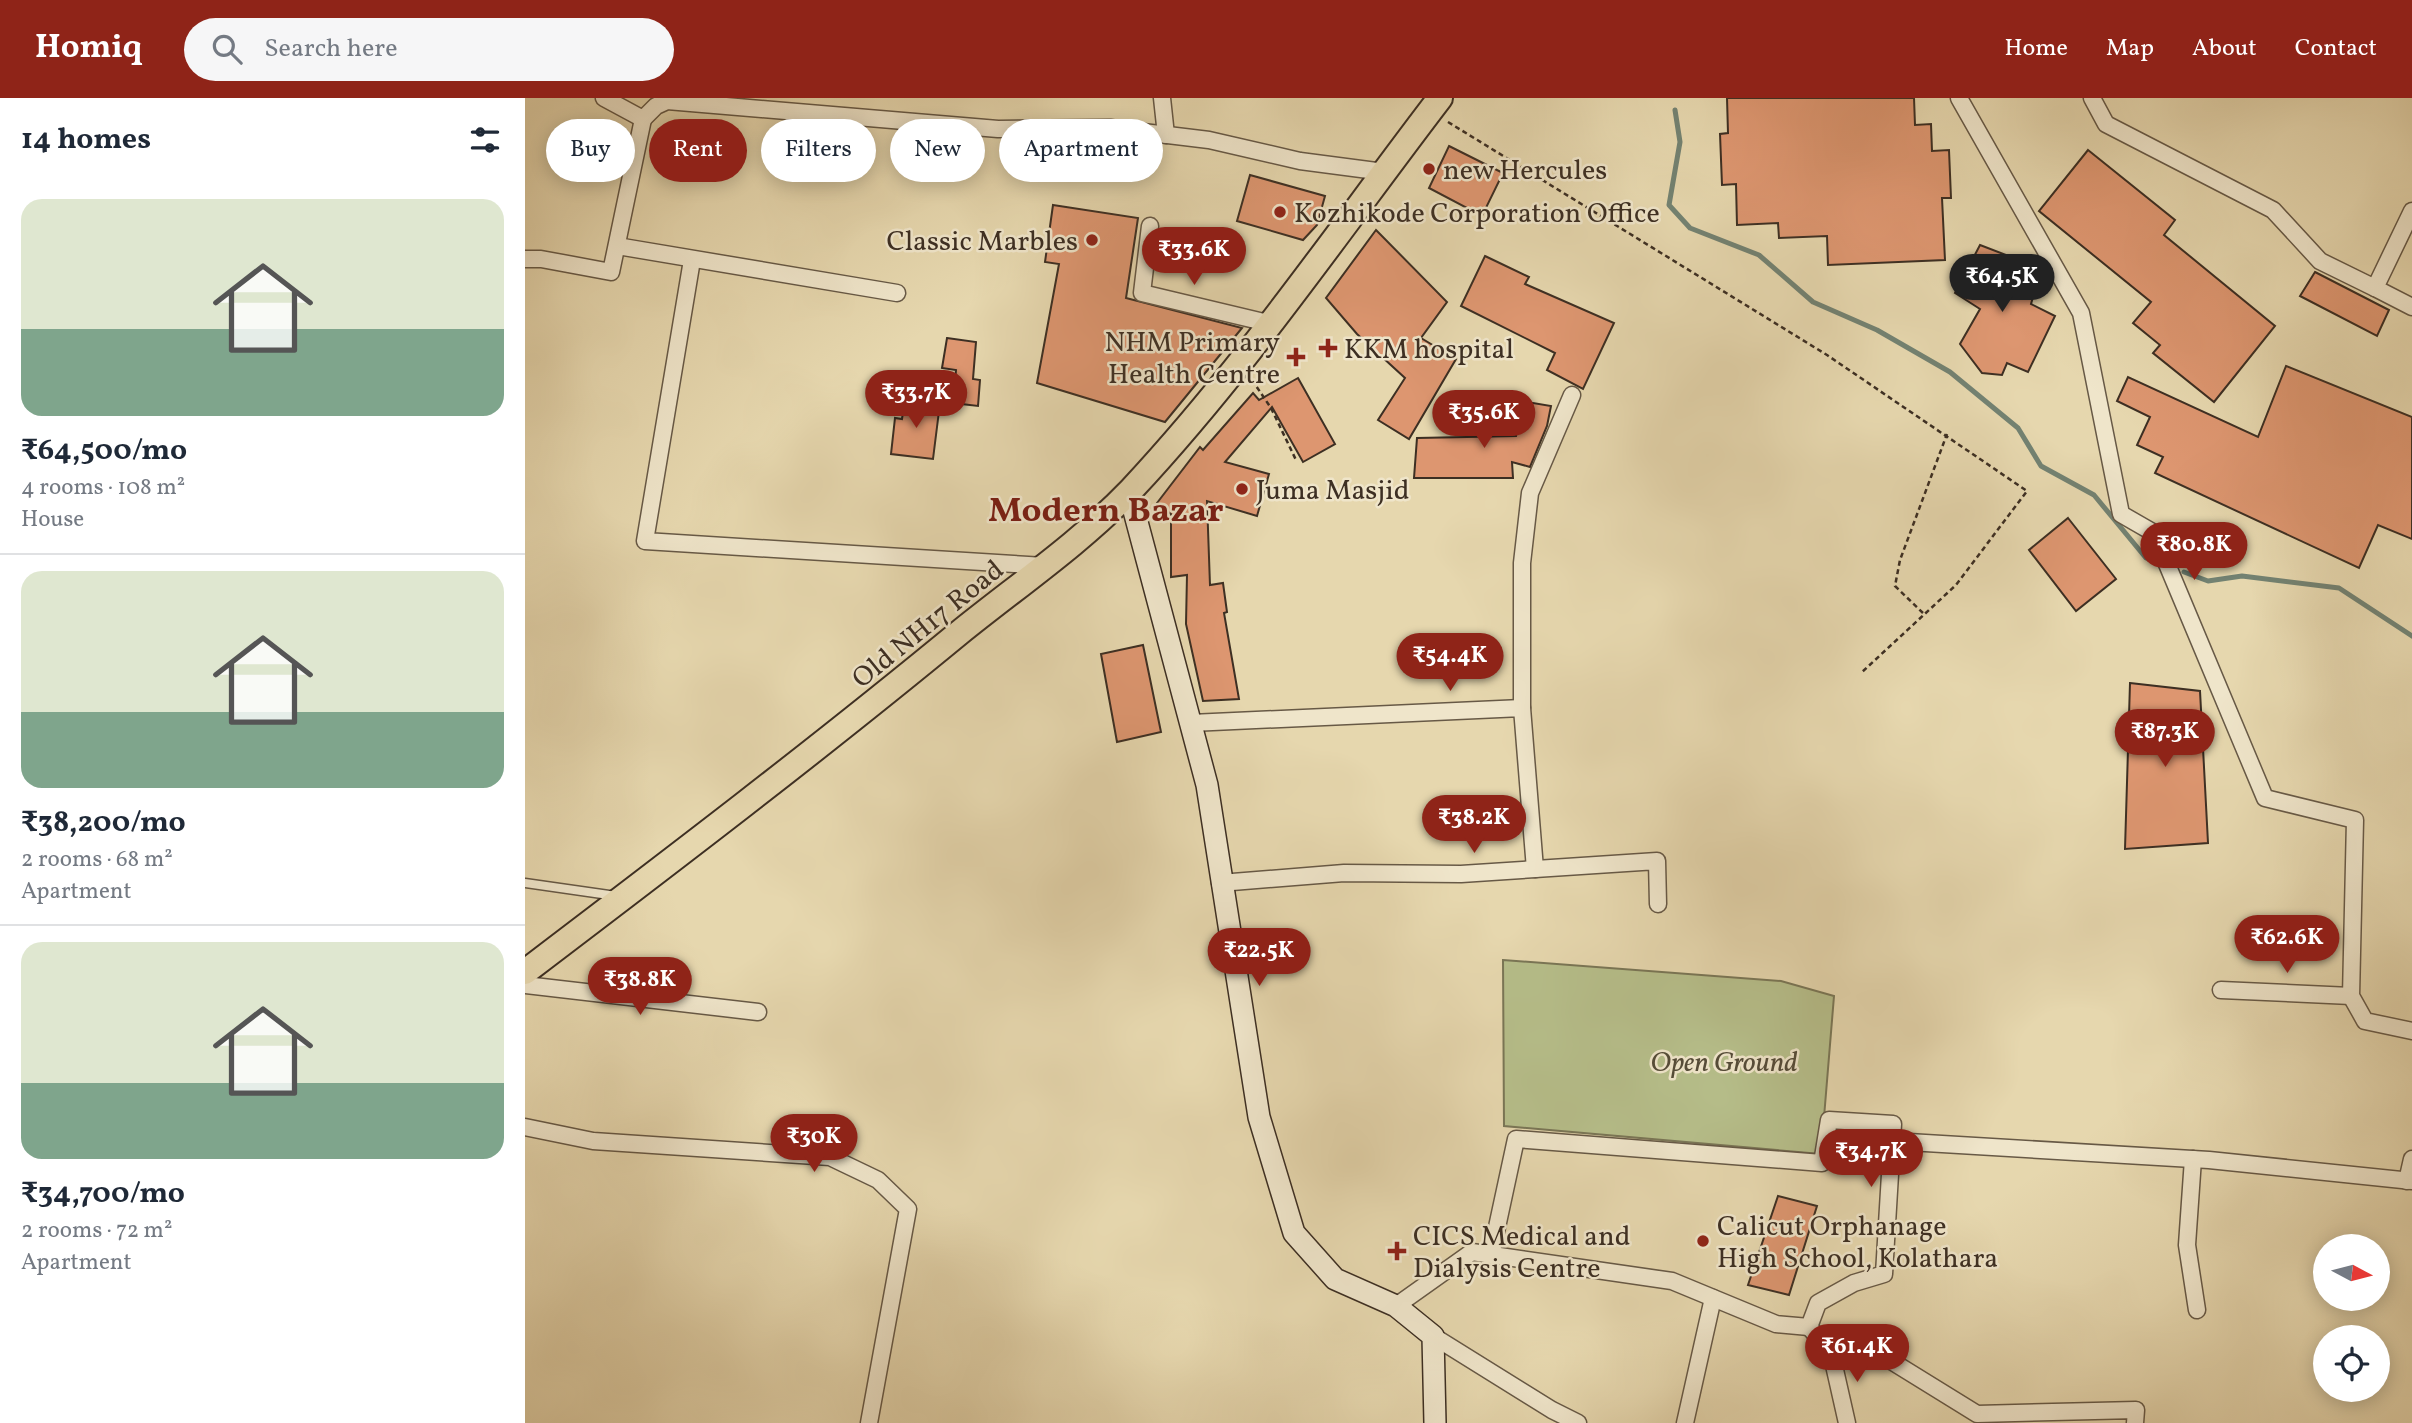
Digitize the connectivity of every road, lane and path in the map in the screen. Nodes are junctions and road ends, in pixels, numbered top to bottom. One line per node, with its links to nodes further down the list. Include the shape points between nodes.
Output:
1 (604, 98): 6 (street)
2 (1162, 98): 7 (street)
3 (1959, 98): 36 (street, via 2081,313 2121,514 2154,533 2265,798 2355,820)
4 (2092, 98): 14 (street, via 2106,124 2273,210 2320,261)
5 (1435, 104): 8 (main road, Old NH17 Road); 20 (path)
6 (643, 118): 7 (street, via 667,102 998,129 1110,128); 11 (street)
7 (1166, 135): 8 (street)
8 (1384, 172): 17 (main road, Old NH17 Road)
9 (2412, 211): 14 (street)
10 (1150, 226): 17 (street, via 1142,293)
11 (617, 246): 12 (street, via 611,272); 13 (street)
12 (525, 259)
13 (692, 260): 15 (street); 23 (street, via 645,541)
14 (2375, 288): 16 (street)
15 (897, 293)
16 (2412, 307)
17 (1272, 324): 18 (main road, Old NH17 Road)
18 (1241, 363): 21 (path, via 1271,408); 22 (main road, Old NH17 Road)
19 (1572, 395): 26 (street, via 1529,494 1522,563)
20 (1947, 434): 24 (path, via 1900,560 1895,586); 24 (path, via 2027,491 1955,586)
21 (1296, 460)
22 (1129, 492): 23 (main road, Old NH17 Road); 27 (main road)
23 (1048, 566): 31 (main road, Old NH17 Road)
24 (1924, 614): 25 (path)
25 (1861, 673)
26 (1522, 708): 27 (street); 28 (street)
27 (1191, 723): 30 (main road, via 1207,786)
28 (1535, 869): 30 (street, via 1344,873); 32 (street, via 1657,861)
29 (525, 883): 31 (lane)
30 (1220, 883): 46 (main road, via 1259,1117 1294,1233 1335,1279)
31 (623, 897): 33 (main road, Old NH17 Road)
32 (1658, 904)
33 (525, 971)
34 (525, 985): 37 (street)
35 (2221, 990): 36 (street)
36 (2351, 996): 38 (street, via 2365,1021)
37 (758, 1012)
38 (2412, 1031)
39 (525, 1127): 53 (street, via 593,1141 830,1157 878,1180 908,1209)
40 (1892, 1141): 41 (street); 44 (street, via 1893,1124 1829,1120 1822,1163 1516,1139); 48 (street, via 1884,1275 1854,1283 1818,1303)
41 (2193, 1159): 43 (street); 47 (street, via 2187,1245)
42 (2412, 1159): 43 (street)
43 (2409, 1181)
44 (1491, 1255): 45 (street, via 1672,1281); 46 (street, via 1472,1252)
45 (1713, 1298): 48 (street, via 1776,1324); 56 (street)
46 (1396, 1306): 49 (main road)
47 (2197, 1310)
48 (1809, 1328): 50 (street)
49 (1433, 1336): 51 (street); 54 (main road)
50 (1831, 1352): 52 (street, via 1888,1359 1977,1414); 57 (street)
51 (1551, 1416): 55 (street)
52 (2057, 1418): 58 (street, via 2136,1410)
53 (869, 1423)
54 (1435, 1423)
55 (1578, 1423)
56 (1685, 1423)
57 (1847, 1423)
58 (2135, 1423)

